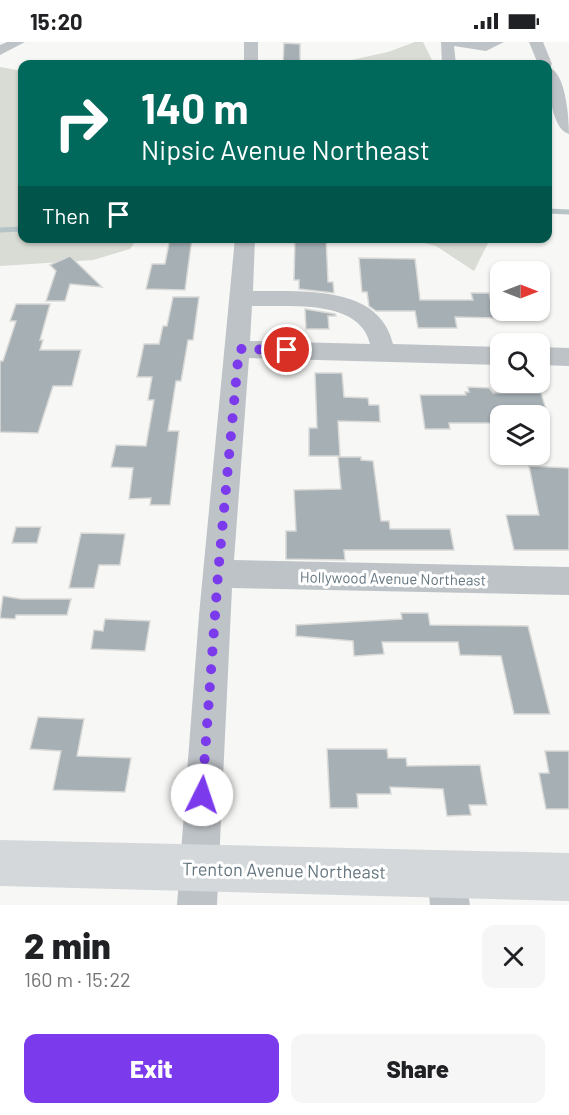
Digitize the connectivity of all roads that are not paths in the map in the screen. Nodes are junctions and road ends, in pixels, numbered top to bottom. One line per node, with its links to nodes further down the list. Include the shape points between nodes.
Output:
1 (251, 42): 9 (street)
2 (451, 42): 10 (street, via 447,44)
3 (456, 42): 4 (street, via 486,47)
4 (497, 42)
5 (536, 42): 11 (street)
6 (17, 43): 7 (street); 8 (street)
7 (0, 46)
8 (0, 51)
9 (251, 60)
10 (448, 60)
11 (543, 60)
12 (552, 83): 13 (street)
13 (569, 129)
14 (246, 243): 15 (street)
15 (242, 298): 16 (street); 17 (street, via 321,300 353,307 375,324)
16 (239, 349): 17 (street); 21 (street)
17 (383, 353): 18 (street)
18 (490, 356)
19 (550, 356): 20 (street)
20 (569, 357)
21 (218, 574): 22 (street, Hollywood Avenue Northeast); 25 (street)
22 (569, 581)
23 (0, 863): 25 (main road, Trenton Avenue Northeast)
24 (569, 877): 26 (main road, Trenton Avenue Northeast)
25 (198, 886): 26 (main road, Trenton Avenue Northeast)
26 (448, 889)

